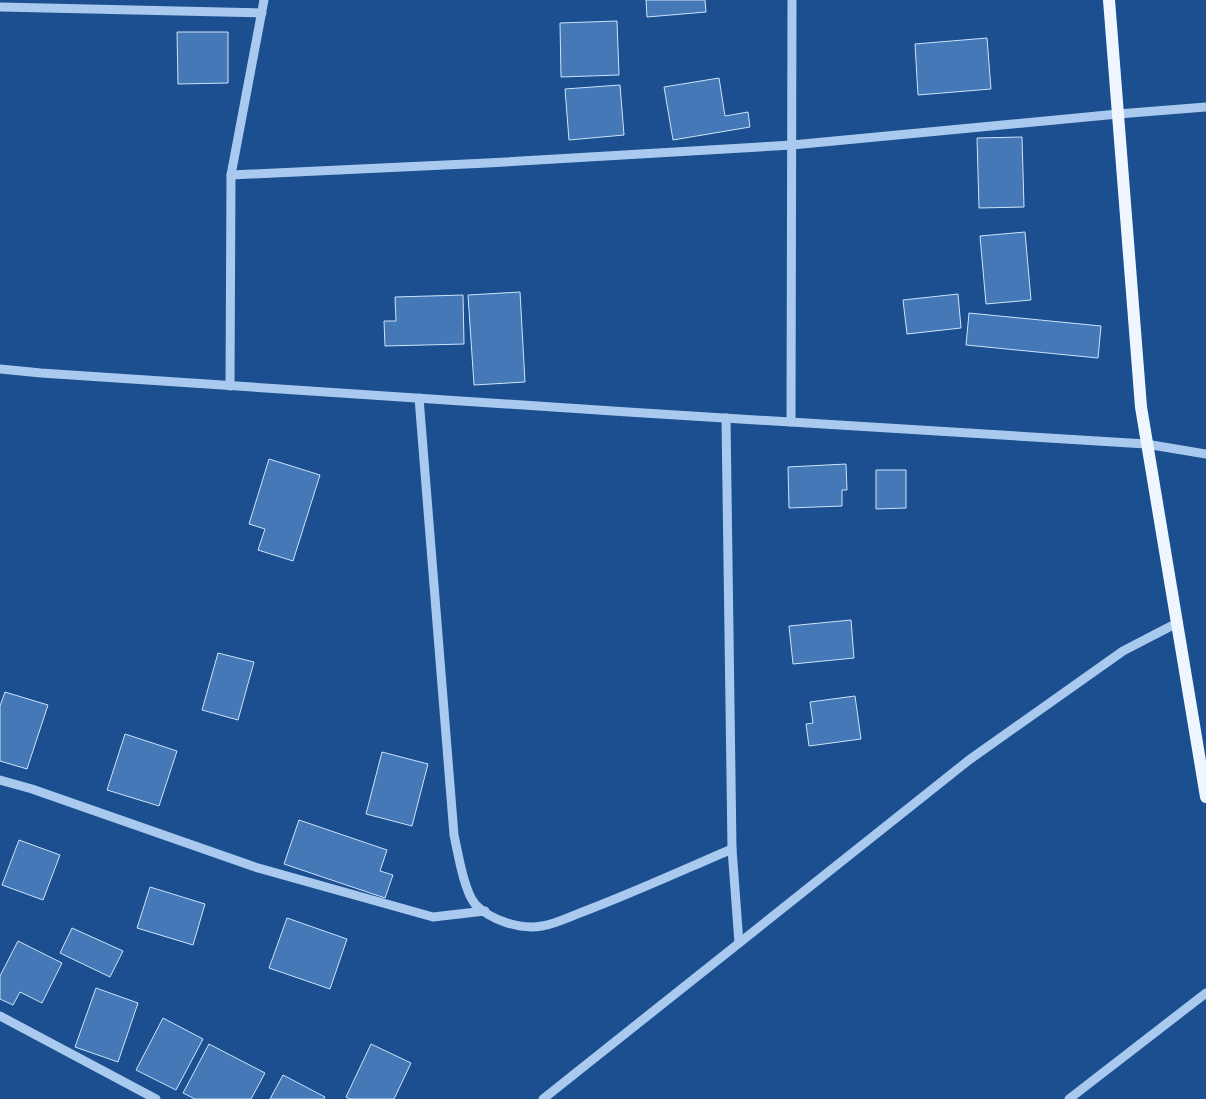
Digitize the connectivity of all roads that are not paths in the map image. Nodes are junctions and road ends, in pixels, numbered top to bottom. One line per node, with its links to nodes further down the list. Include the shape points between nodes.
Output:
1 (264, 0): 5 (street)
2 (792, 0): 8 (street)
3 (1109, 0): 7 (main road)
4 (0, 7): 5 (street)
5 (262, 14): 9 (street)
6 (1206, 108): 7 (street)
7 (1118, 114): 8 (street); 15 (main road, via 1140,407)
8 (792, 146): 9 (street); 14 (street)
9 (231, 175): 11 (street)
10 (0, 369): 11 (street)
11 (230, 386): 12 (street)
12 (419, 398): 13 (street); 21 (street, via 454,835 469,893)
13 (726, 418): 14 (street); 20 (street)
14 (791, 422): 15 (street)
15 (1146, 444): 16 (street); 17 (main road)
16 (1206, 454)
17 (1177, 623): 19 (main road); 22 (street, via 1122,651 969,760)
18 (0, 780): 21 (street, via 255,867 432,917)
19 (1206, 797)
20 (732, 849): 21 (street, via 613,900 542,926 525,927); 22 (street)
21 (485, 912)
22 (739, 944): 26 (street)
23 (1206, 993): 27 (street)
24 (0, 1016): 25 (street)
25 (156, 1099)
26 (543, 1099)
27 (1069, 1099)

